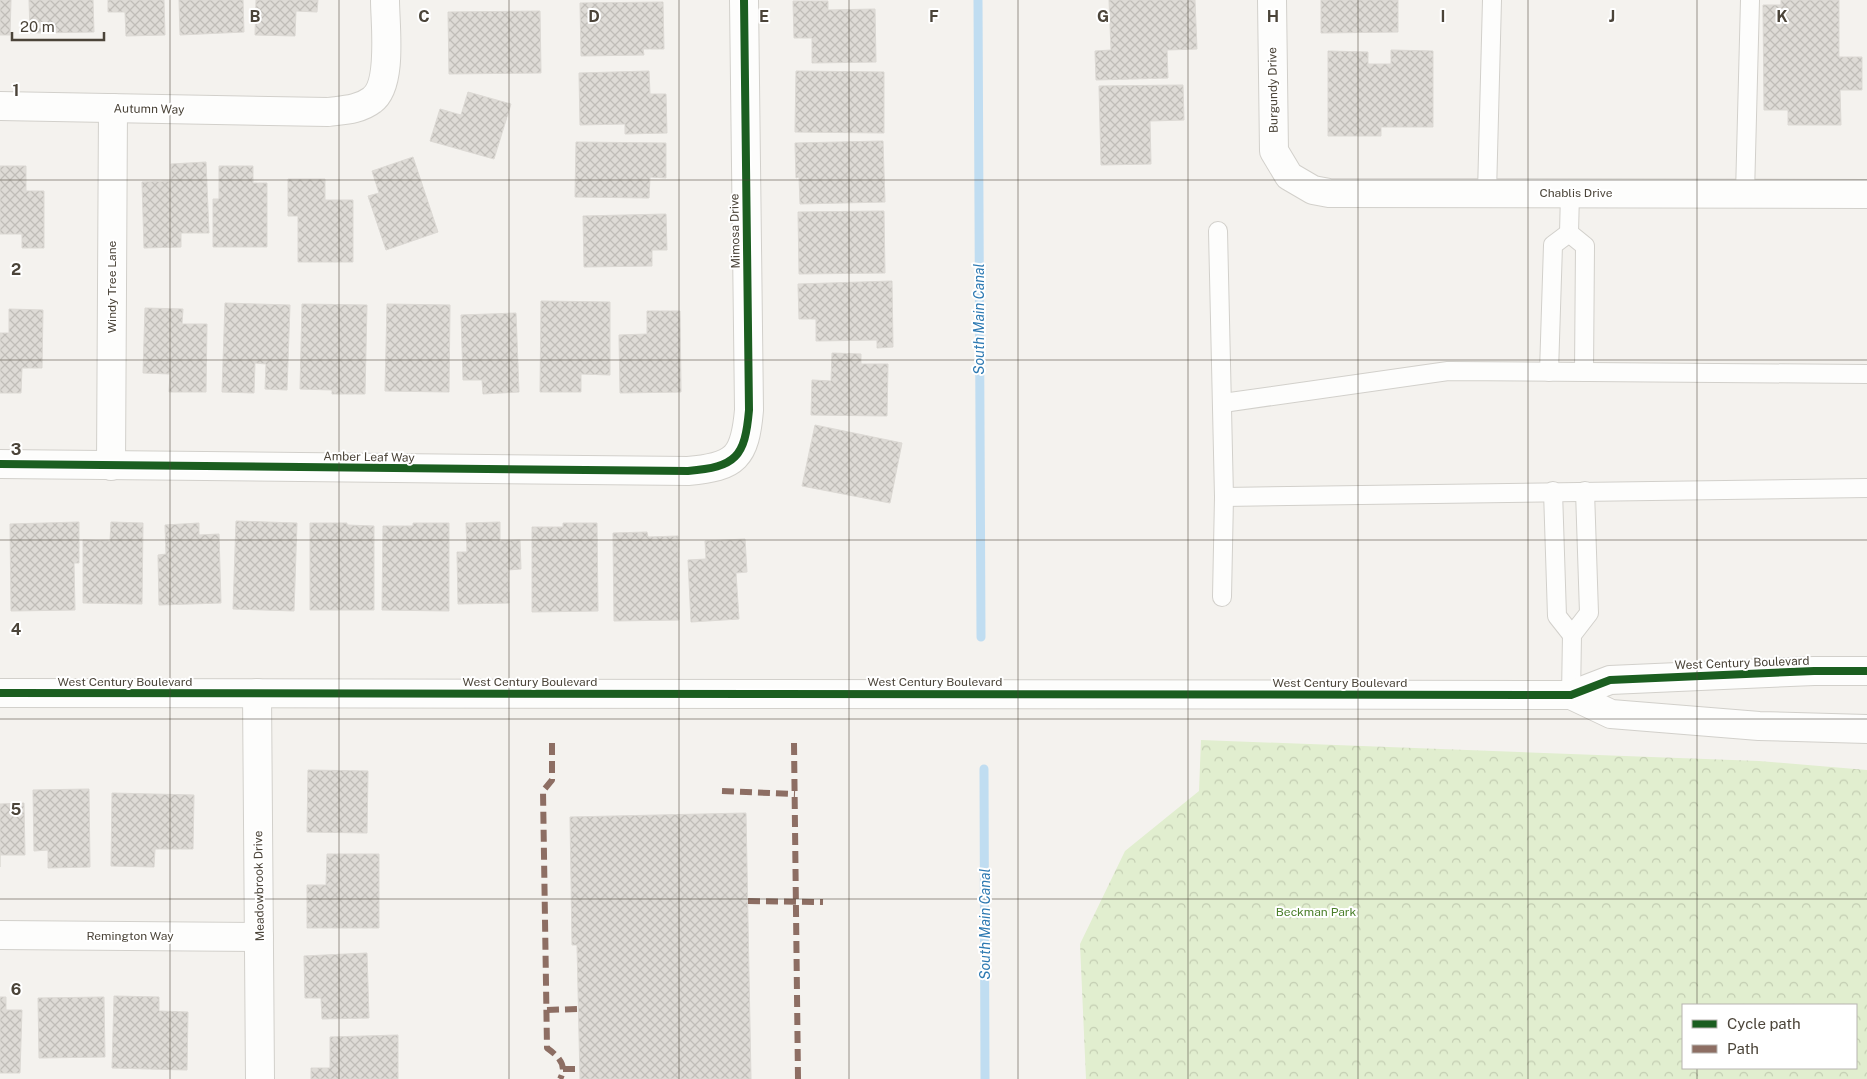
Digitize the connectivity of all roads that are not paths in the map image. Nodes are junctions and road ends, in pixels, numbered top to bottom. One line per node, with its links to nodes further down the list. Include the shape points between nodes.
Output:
1 (385, 0): 7 (street, Autumn Way, via 385,78 374,100 357,108 328,112)
2 (744, 0): 19 (street, Mimosa Drive, via 749,410 747,437 742,450)
3 (1272, 0): 8 (street, Burgundy Drive, via 1274,151)
4 (1492, 0): 9 (lane)
5 (1750, 0): 11 (lane)
6 (0, 106): 7 (street, Autumn Way)
7 (113, 108): 21 (street, Windy Tree Lane)
8 (1289, 176): 9 (street, Chablis Drive, via 1313,190 1328,193)
9 (1488, 193): 10 (street, Chablis Drive)
10 (1570, 193): 11 (street, Chablis Drive); 14 (lane)
11 (1745, 194): 12 (street, Chablis Drive)
12 (1867, 194)
13 (1218, 232): 18 (lane)
14 (1569, 233): 15 (lane, via 1553,245); 16 (lane, via 1585,246)
15 (1549, 372): 16 (lane); 18 (lane, via 1448,371)
16 (1584, 372): 17 (lane)
17 (1867, 374)
18 (1223, 402): 25 (lane)
19 (734, 458): 21 (street, Amber Leaf Way, via 714,469 688,472)
20 (0, 464): 21 (street, Amber Leaf Way)
21 (111, 466)
22 (1867, 488): 24 (lane)
23 (1553, 491): 24 (lane); 25 (lane); 27 (lane, via 1557,616)
24 (1585, 491): 27 (lane, via 1589,613)
25 (1224, 497): 26 (lane)
26 (1222, 596)
27 (1572, 635): 31 (lane)
28 (1867, 671): 31 (street, West Century Boulevard, via 1610,680)
29 (0, 693): 30 (street, West Century Boulevard)
30 (256, 693): 31 (street, West Century Boulevard); 34 (street, Meadowbrook Drive)
31 (1571, 695): 32 (street, West Century Boulevard, via 1610,714 1759,726)
32 (1867, 729)
33 (0, 935): 34 (street, Remington Way)
34 (259, 937): 35 (street, Meadowbrook Drive)
35 (260, 1079)

